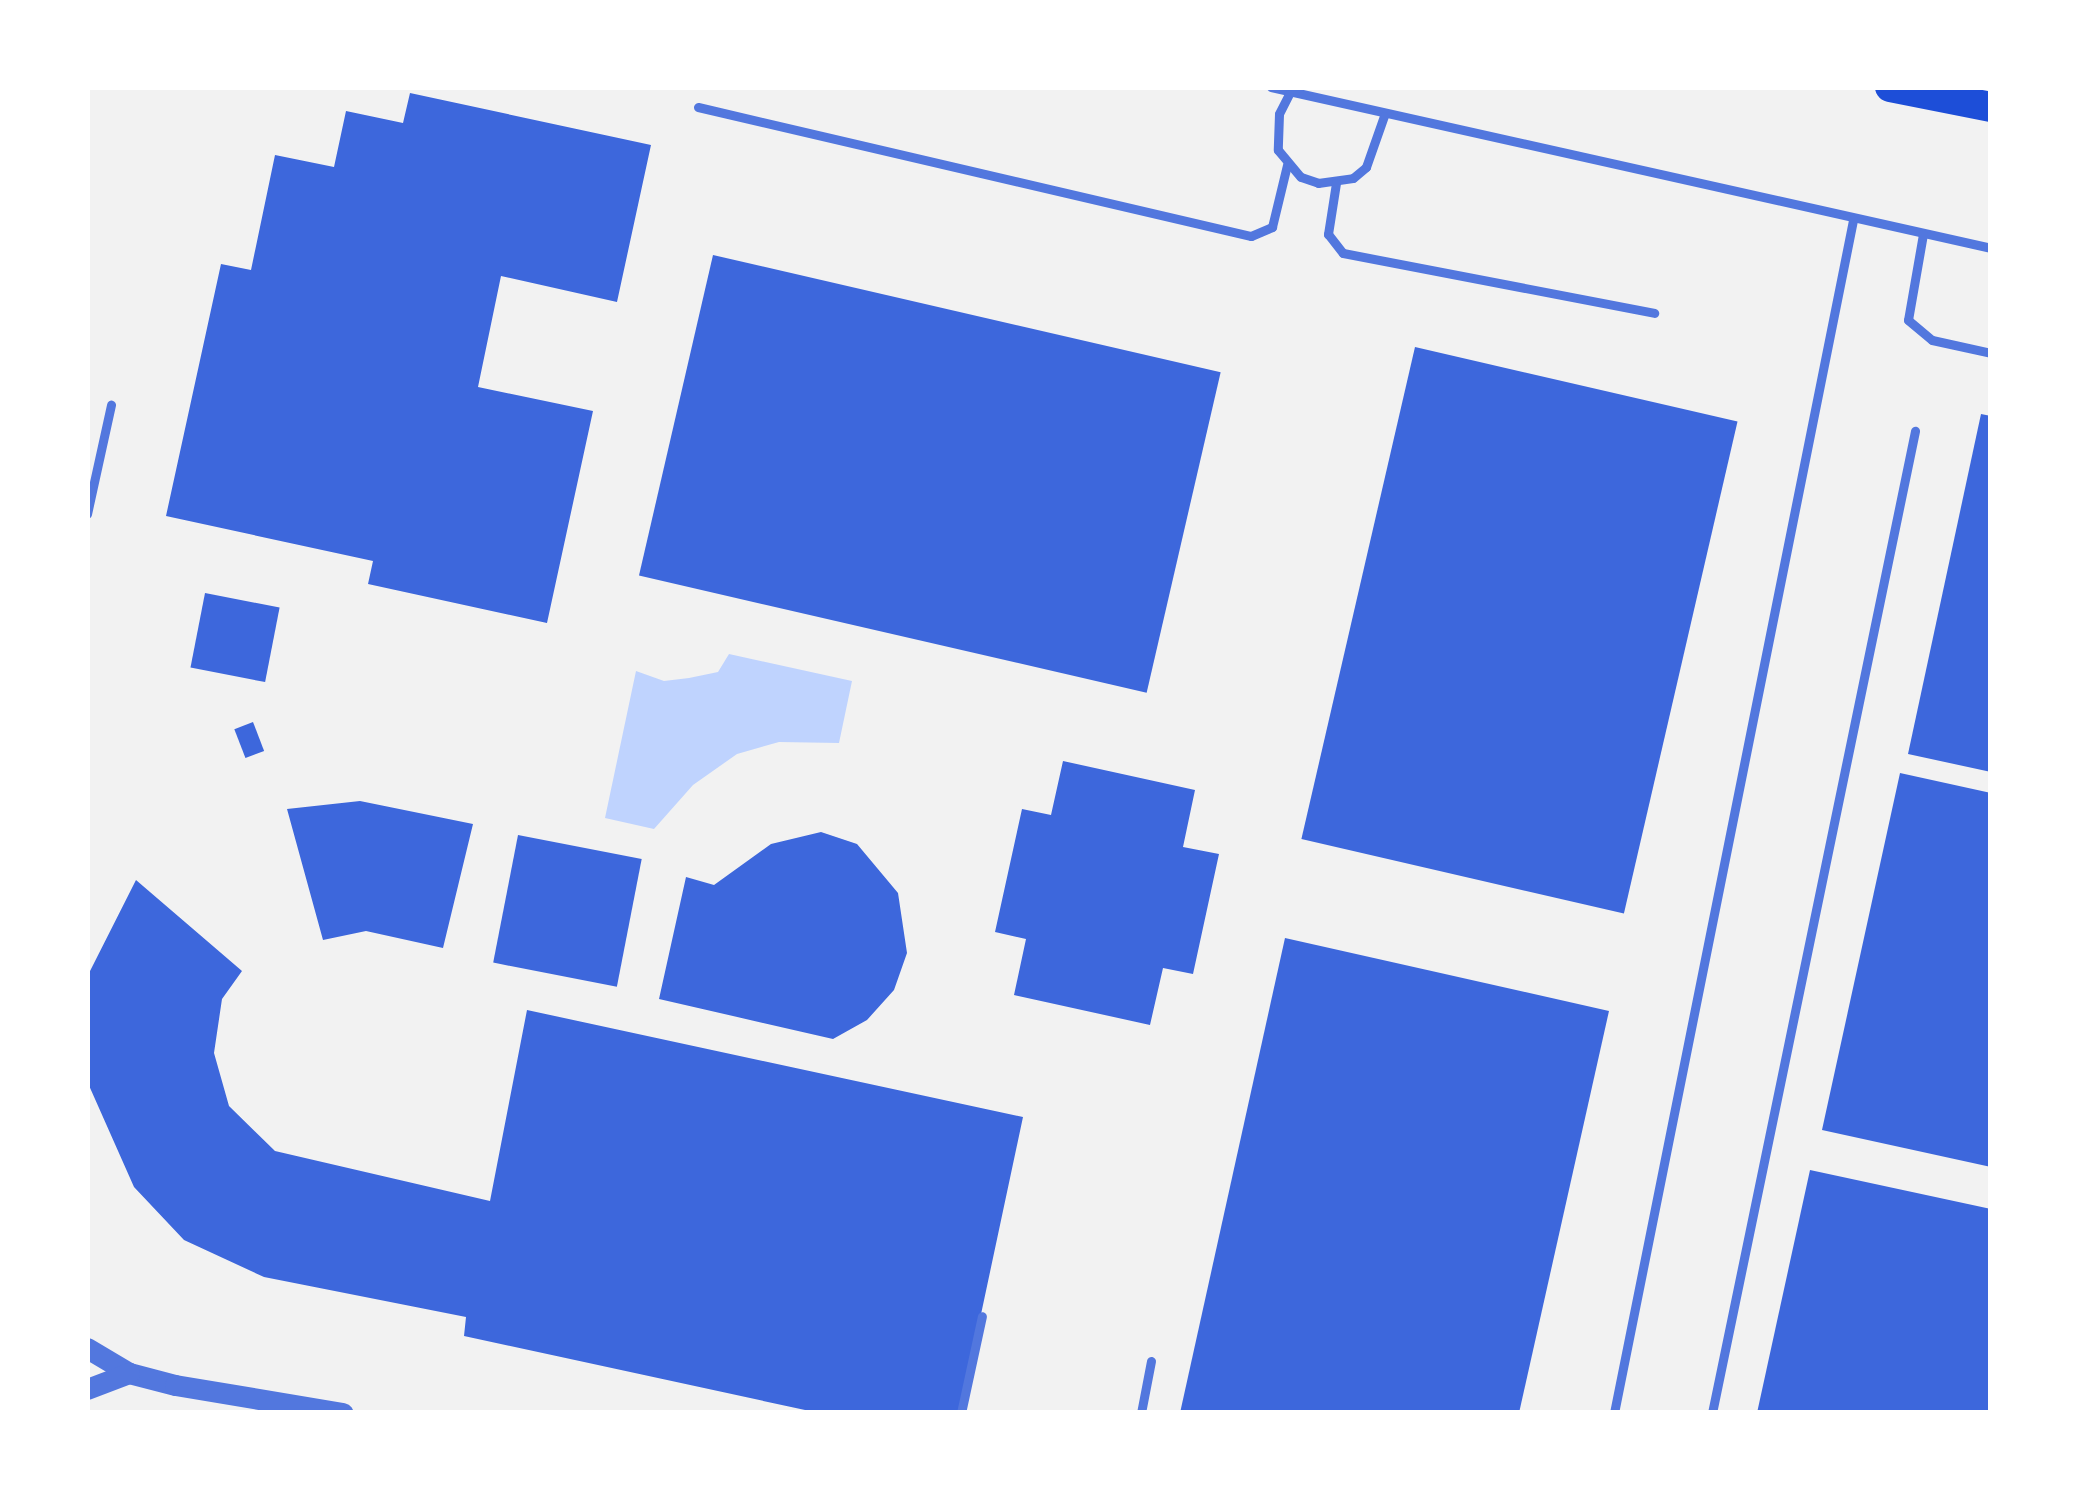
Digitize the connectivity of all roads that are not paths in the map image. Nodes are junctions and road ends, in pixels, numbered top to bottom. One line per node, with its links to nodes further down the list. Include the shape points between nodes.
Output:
1 (1271, 87): 3 (lane)
2 (1890, 87): 5 (main road)
3 (1288, 94): 6 (lane); 7 (lane, via 1276,131)
4 (698, 107): 7 (lane, via 1251,236 1272,227)
5 (1991, 107)
6 (1384, 116): 8 (lane, via 1366,167); 9 (lane)
7 (1287, 165): 8 (lane, via 1318,183)
8 (1336, 183): 12 (lane, via 1328,234 1342,253)
9 (1853, 220): 10 (lane); 25 (lane)
10 (1922, 234): 11 (lane); 13 (lane, via 1908,320 1932,340)
11 (1991, 248)
12 (1654, 314)
13 (1991, 353)
14 (111, 405): 16 (lane)
15 (1915, 431): 26 (lane)
16 (87, 514)
17 (982, 1316): 23 (lane)
18 (87, 1348): 20 (street)
19 (1151, 1361): 24 (lane)
20 (129, 1373): 21 (street); 22 (street)
21 (87, 1389)
22 (343, 1413)
23 (961, 1413)
24 (1141, 1413)
25 (1614, 1413)
26 (1712, 1413)

